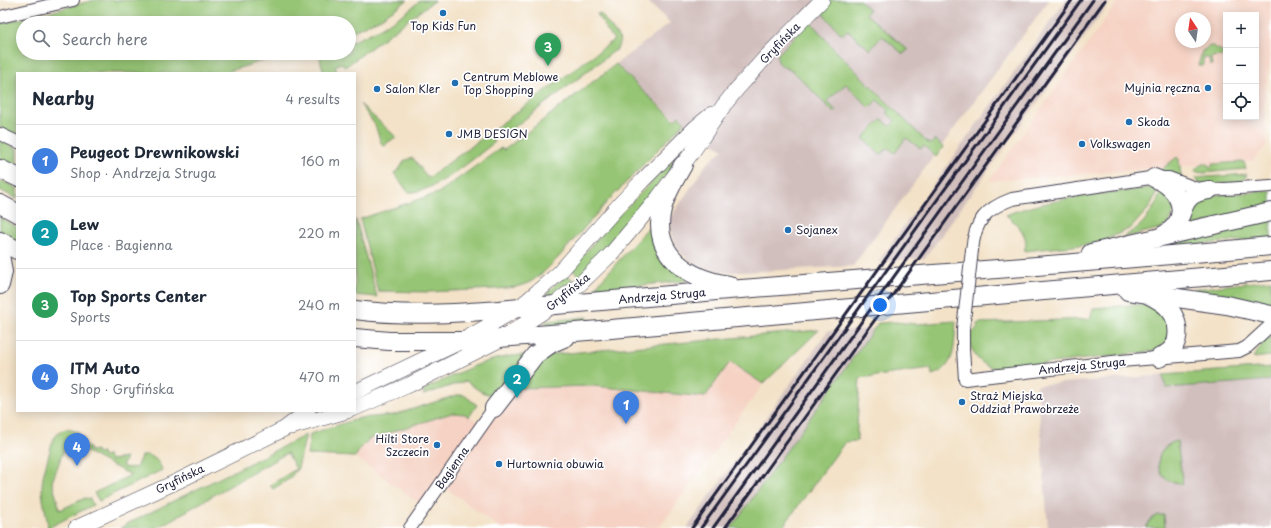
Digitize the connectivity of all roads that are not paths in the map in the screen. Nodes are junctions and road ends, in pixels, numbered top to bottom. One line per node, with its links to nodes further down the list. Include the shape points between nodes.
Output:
1 (73, 0): 3 (street)
2 (822, 0): 4 (street, Gryfińska, via 764,59)
3 (0, 18)
4 (724, 105): 7 (street, Gryfińska); 29 (street, Gryfińska, via 695,128 620,204 559,273)
5 (0, 134): 6 (street)
6 (16, 142)
7 (683, 165): 26 (main road, via 668,193 661,216 661,232 668,251 692,274 726,284); 28 (street, Gryfińska, via 610,254 581,283)
8 (0, 169): 9 (main road)
9 (16, 177)
10 (1154, 178): 12 (street, Andrzeja Struga, via 1169,178); 16 (main road, via 1172,190 1179,202); 37 (street, Andrzeja Struga, bridge, via 1024,196 996,205 989,210 974,233 963,349 965,379)
11 (1271, 186): 12 (street, Andrzeja Struga)
12 (1208, 190): 16 (main road, via 1191,196)
13 (0, 204): 14 (main road)
14 (16, 212)
15 (1271, 212): 17 (main road)
16 (1181, 214): 17 (main road, via 1179,222 1172,230)
17 (1154, 239): 22 (main road)
18 (0, 241): 20 (main road)
19 (1271, 246): 22 (main road, Andrzeja Struga)
20 (16, 249)
21 (0, 254): 24 (main road, via 3,272)
22 (1048, 265): 26 (main road, Andrzeja Struga)
23 (1271, 271): 25 (main road)
24 (0, 285)
25 (1090, 286): 27 (main road); 33 (main road)
26 (754, 288): 28 (main road, Andrzeja Struga)
27 (1145, 293): 31 (main road, via 1228,305); 37 (main road, via 1160,300 1176,320 1176,343 1168,353)
28 (552, 306): 29 (main road, Andrzeja Struga); 34 (street, Gryfińska)
29 (517, 309): 30 (main road, Andrzeja Struga, via 436,314); 36 (street, Gryfińska)
30 (356, 310)
31 (1271, 315)
32 (1271, 325): 37 (street, Andrzeja Struga, via 1239,351)
33 (583, 332): 34 (main road); 40 (main road, via 562,338 537,353)
34 (503, 338): 36 (main road); 39 (street, Gryfińska, via 409,385)
35 (356, 340): 36 (main road)
36 (462, 341): 38 (street, Gryfińska)
37 (1159, 358)
38 (356, 392)
39 (356, 408)
40 (494, 408): 46 (street, Bagienna)
41 (307, 412): 43 (street, Gryfińska)
42 (344, 412): 43 (street, Gryfińska)
43 (284, 429): 44 (street, Gryfińska)
44 (94, 524): 45 (street, Gryfińska)
45 (76, 528)
46 (410, 528)

